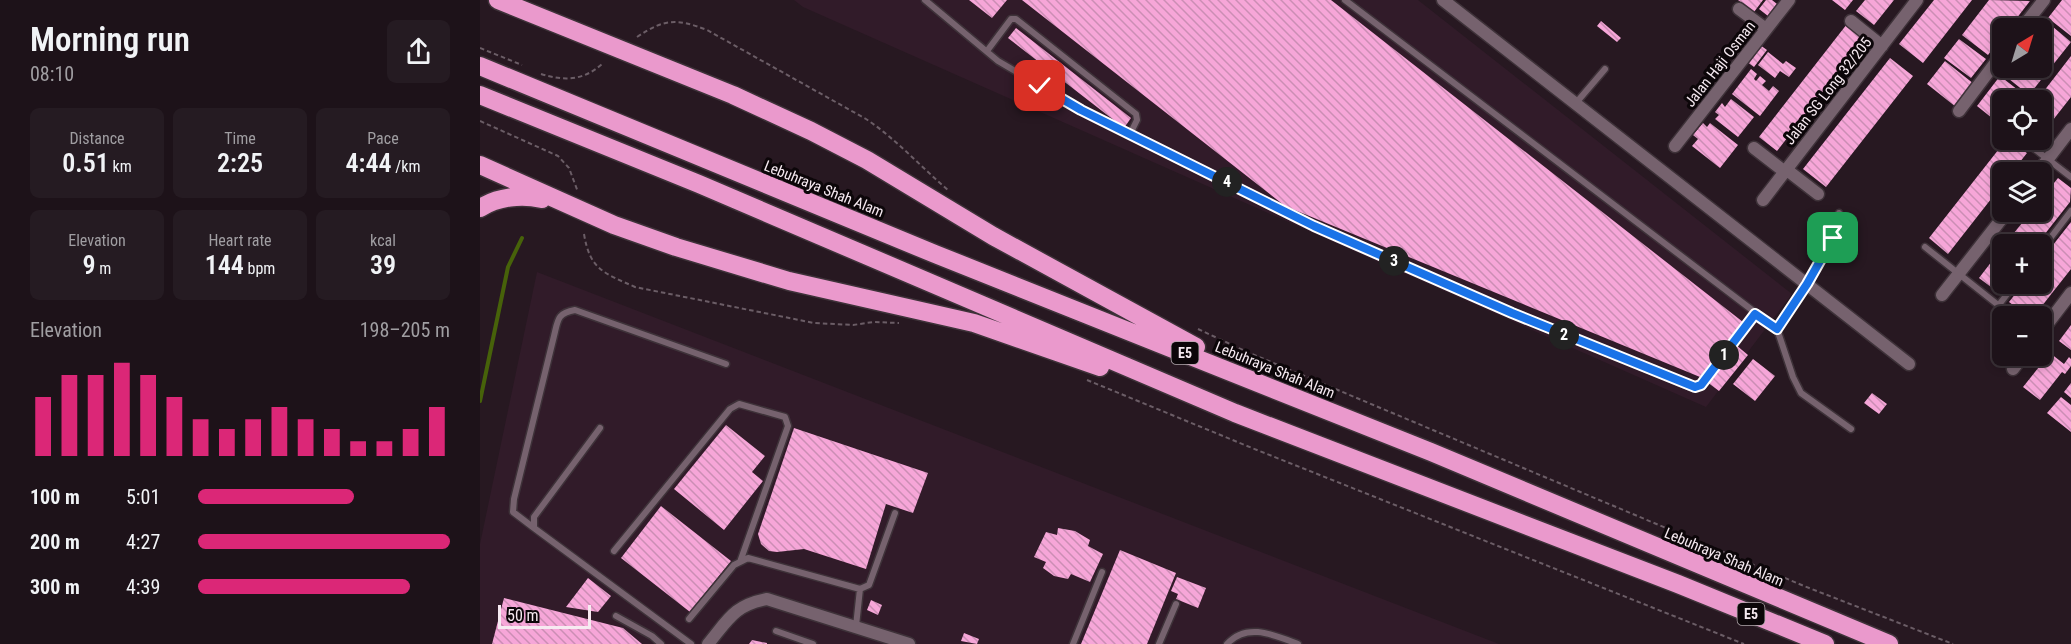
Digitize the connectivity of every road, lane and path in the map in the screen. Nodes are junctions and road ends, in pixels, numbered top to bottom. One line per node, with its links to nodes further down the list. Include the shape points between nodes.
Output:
1 (498, 0): 12 (highway)
2 (533, 0): 12 (highway)
3 (925, 0): 17 (lane)
4 (1345, 0): 55 (lane)
5 (1443, 0): 25 (street)
6 (1789, 0): 13 (street, Jalan Haji Osman)
7 (1917, 0): 15 (street, Jalan SG Long 32/205)
8 (2044, 0): 10 (street)
9 (1739, 9): 13 (street)
10 (2030, 18)
11 (1851, 21): 15 (street)
12 (558, 25): 65 (highway, via 811,130 993,236)
13 (1766, 29): 30 (street, Jalan Haji Osman)
14 (637, 37): 38 (path, via 667,22 679,21 707,30 866,119 890,135)
15 (1882, 46): 36 (street, Jalan SG Long 32/205)
16 (480, 48): 21 (path)
17 (987, 51): 29 (lane, via 1081,110); 29 (lane, via 1011,19 1016,20 1136,114)
18 (602, 64): 23 (path, via 575,79)
19 (480, 66): 65 (highway, Lebuhraya Shah Alam / E5, via 935,254)
20 (1992, 67): 26 (street)
21 (531, 69)
22 (1605, 69): 25 (lane)
23 (541, 74)
24 (480, 94): 66 (highway, E5)
25 (1576, 104): 50 (street)
26 (1959, 111)
27 (480, 121): 40 (path, via 558,156 573,175)
28 (2071, 129): 33 (street)
29 (1130, 134): 55 (lane, via 1314,226 1689,386 1701,385)
30 (1675, 146)
31 (1754, 148): 36 (street)
32 (2037, 150): 33 (lane)
33 (2049, 159): 34 (street); 37 (lane)
34 (2046, 162)
35 (480, 165): 40 (highway)
36 (1786, 171): 39 (street); 41 (street, Jalan SG Long 32/205)
37 (2071, 177)
38 (951, 192)
39 (1818, 194)
40 (573, 200): 42 (highway, via 532,196); 66 (highway, via 614,225 686,250 789,281 974,323)
41 (1763, 200)
42 (480, 208)
43 (2071, 211): 47 (lane)
44 (1839, 213): 50 (lane, via 1833,238)
45 (1999, 222): 49 (street)
46 (584, 234): 57 (path, via 594,264 635,287 814,322)
47 (2052, 236)
48 (1925, 247): 49 (lane)
49 (1958, 274): 53 (street); 54 (lane)
50 (1807, 284): 59 (lane); 61 (street)
51 (2071, 293): 56 (street)
52 (2007, 294): 54 (lane)
53 (1942, 295)
54 (1998, 306)
55 (1755, 314): 59 (lane)
56 (2052, 318)
57 (906, 323)
58 (1194, 328): 92 (path, via 1804,586)
59 (1777, 329): 68 (lane, via 1801,393)
60 (726, 364): 70 (lane, via 574,310 564,312 559,317 513,499 513,512)
61 (1909, 364)
62 (2015, 366): 63 (street)
63 (2013, 369)
64 (1086, 379): 89 (path)
65 (1283, 392): 91 (highway, Lebuhraya Shah Alam / E5)
66 (1235, 413): 90 (highway, E5)
67 (600, 428): 70 (lane, via 534,517)
68 (1851, 429)
69 (895, 513): 74 (lane, via 869,585)
70 (534, 528): 81 (lane)
71 (614, 551): 72 (lane, via 730,409 740,404 785,417 788,426)
72 (740, 562): 74 (lane, via 748,558); 77 (lane)
73 (1102, 572): 85 (lane)
74 (860, 589): 78 (lane)
75 (1176, 604): 86 (lane)
76 (616, 616): 80 (lane)
77 (689, 619)
78 (856, 626): 82 (street, via 767,599 749,602 736,610); 84 (street)
79 (776, 631): 83 (lane)
80 (661, 644)
81 (691, 644)
82 (708, 644)
83 (813, 644)
84 (909, 644)
85 (1073, 644)
86 (1159, 644)
87 (1227, 644): 88 (lane, via 1234,636 1250,631)
88 (1298, 644)
89 (1744, 644)
90 (1825, 644)
91 (1888, 644)
92 (1953, 644)

